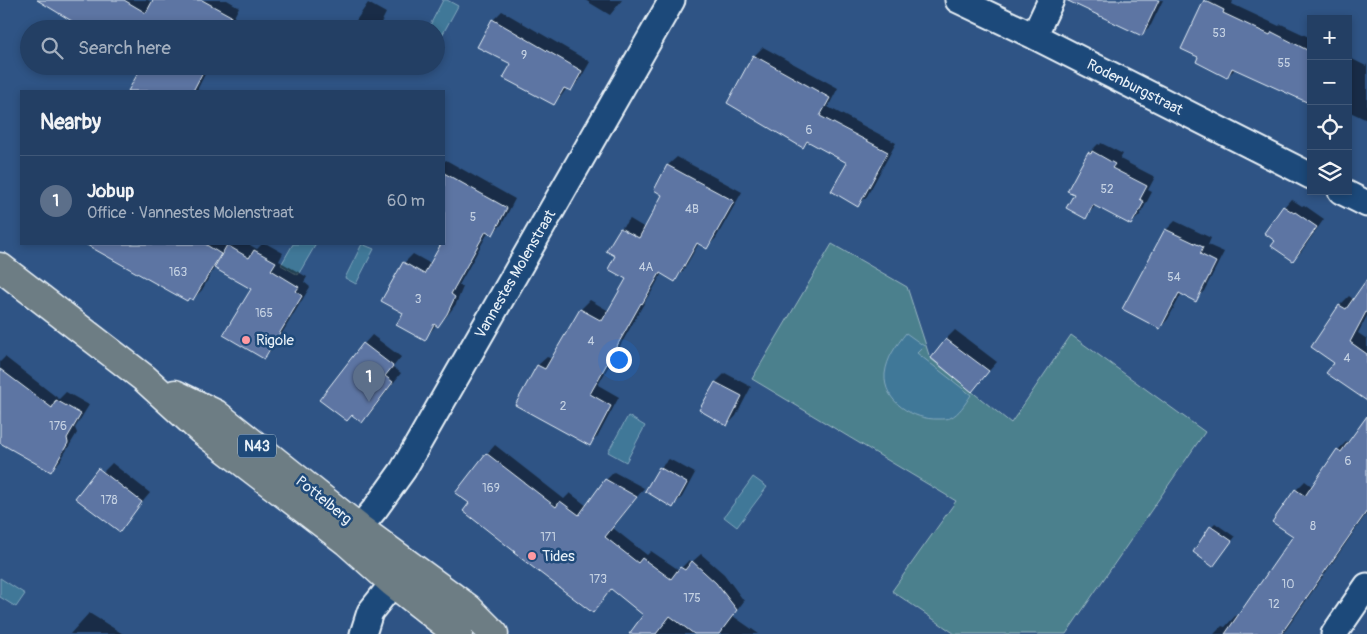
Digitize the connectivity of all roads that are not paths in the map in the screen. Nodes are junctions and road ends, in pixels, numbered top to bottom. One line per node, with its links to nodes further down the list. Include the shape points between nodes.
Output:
1 (672, 0): 9 (street, Vannestes Molenstraat, via 403,470)
2 (958, 0): 4 (street, Rodenburgstraat)
3 (1051, 0): 4 (street)
4 (1034, 36): 5 (street, Rodenburgstraat)
5 (1307, 174)
6 (1349, 195): 7 (street)
7 (1367, 204)
8 (0, 267): 9 (main road, Pottelberg / N43, via 144,378 202,430)
9 (353, 535): 10 (main road, Pottelberg / N43)
10 (401, 574): 12 (street, via 370,612); 13 (main road, Pottelberg / N43); 14 (main road, Pottelberg / N43, via 468,608)
11 (1367, 586): 15 (street)
12 (363, 634)
13 (458, 634)
14 (494, 634)
15 (1334, 634)

